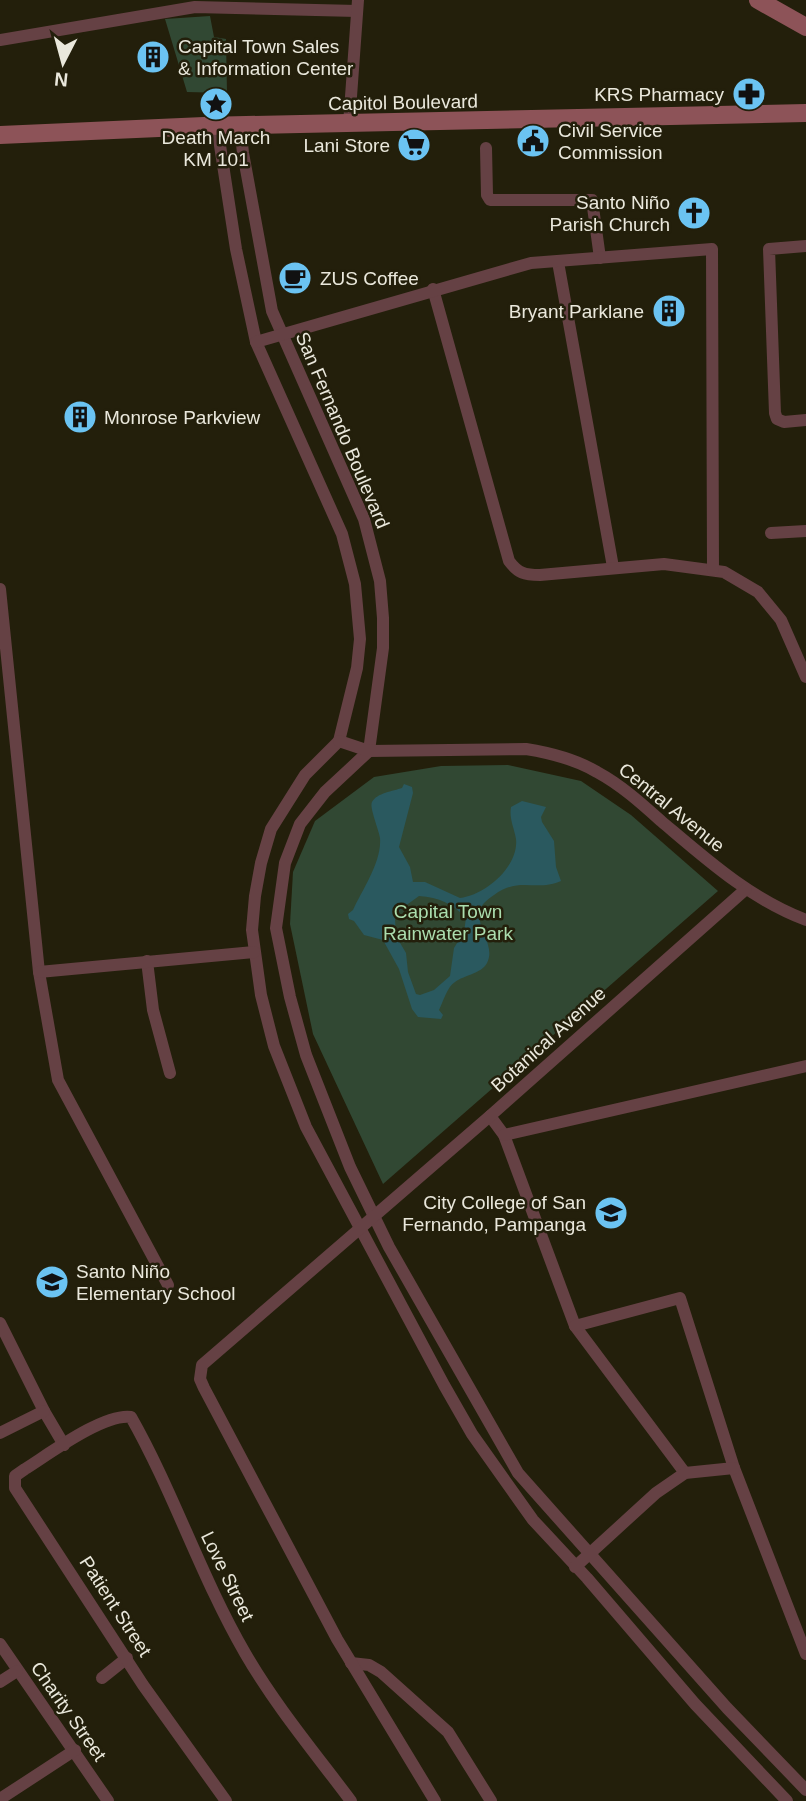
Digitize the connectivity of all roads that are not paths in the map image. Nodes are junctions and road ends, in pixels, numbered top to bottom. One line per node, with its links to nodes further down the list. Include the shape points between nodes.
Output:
1 (758, 0): 3 (main road)
2 (358, 5): 4 (street, via 195,7); 6 (street)
3 (806, 27)
4 (0, 40)
5 (806, 113): 6 (main road, Capitol Boulevard)
6 (349, 124): 8 (main road, Capitol Boulevard)
7 (217, 126): 8 (main road, Capitol Boulevard); 9 (main road, Capitol Boulevard); 16 (street)
8 (240, 126): 15 (street, San Fernando Boulevard, via 272,311)
9 (0, 135)
10 (486, 148): 12 (street, via 490,200 592,200)
11 (806, 246): 17 (street, via 769,249 775,413 784,422)
12 (600, 258): 13 (street); 21 (street, via 712,249)
13 (558, 262): 14 (street, via 531,263); 20 (street)
14 (433, 289): 15 (street); 20 (street, via 509,561 524,575)
15 (281, 334): 16 (street); 25 (street, San Fernando Boulevard, via 364,519 380,581 383,648)
16 (256, 342): 24 (street, via 342,534 353,573 360,639)
17 (806, 420)
18 (806, 531): 19 (street)
19 (771, 533)
20 (613, 567): 21 (street, via 664,564)
21 (713, 570): 23 (street, via 758,592 781,620)
22 (0, 589): 30 (street)
23 (806, 677)
24 (339, 741): 25 (street, Central Avenue); 28 (street, via 305,775 271,830 255,896)
25 (369, 751): 26 (street, Central Avenue, via 506,748 572,760 622,788); 35 (street, via 325,792 300,824 285,863 276,928 306,1055)
26 (746, 889): 27 (street, Central Avenue); 33 (street, Botanical Avenue)
27 (806, 920)
28 (254, 952): 29 (street); 36 (street, via 274,1046 306,1127)
29 (147, 961): 30 (street); 32 (street, via 153,1010)
30 (39, 972): 37 (street, via 58,1080)
31 (806, 1066): 34 (street)
32 (170, 1073)
33 (490, 1116): 34 (street); 35 (street, Botanical Avenue)
34 (504, 1135): 39 (street)
35 (374, 1216): 36 (street, Botanical Avenue); 45 (street, via 518,1473)
36 (359, 1228): 46 (street, via 472,1434 533,1520); 50 (street, Botanical Avenue, via 200,1371 204,1388)
37 (168, 1286)
38 (1, 1326): 40 (street)
39 (575, 1326): 43 (street, via 680,1298); 44 (street)
40 (44, 1411): 41 (street); 42 (street)
41 (0, 1433)
42 (64, 1445): 49 (street, Patient Street, via 15,1476 15,1488); 59 (street, Love Street, via 106,1421 131,1417 246,1655)
43 (734, 1468): 44 (street); 48 (street)
44 (685, 1473): 45 (street)
45 (590, 1553): 46 (street); 55 (street)
46 (575, 1567): 62 (street)
47 (0, 1644): 51 (street, Charity Street)
48 (806, 1654)
49 (128, 1658): 52 (street); 58 (street, Patient Street)
50 (351, 1663): 60 (street); 61 (street, via 382,1672 448,1732)
51 (17, 1671): 53 (street); 54 (street, Charity Street)
52 (102, 1678)
53 (0, 1682)
54 (75, 1750): 56 (street); 57 (street, Charity Street)
55 (806, 1790)
56 (0, 1799)
57 (108, 1801)
58 (226, 1801)
59 (350, 1801)
60 (435, 1801)
61 (491, 1801)
62 (787, 1801)

